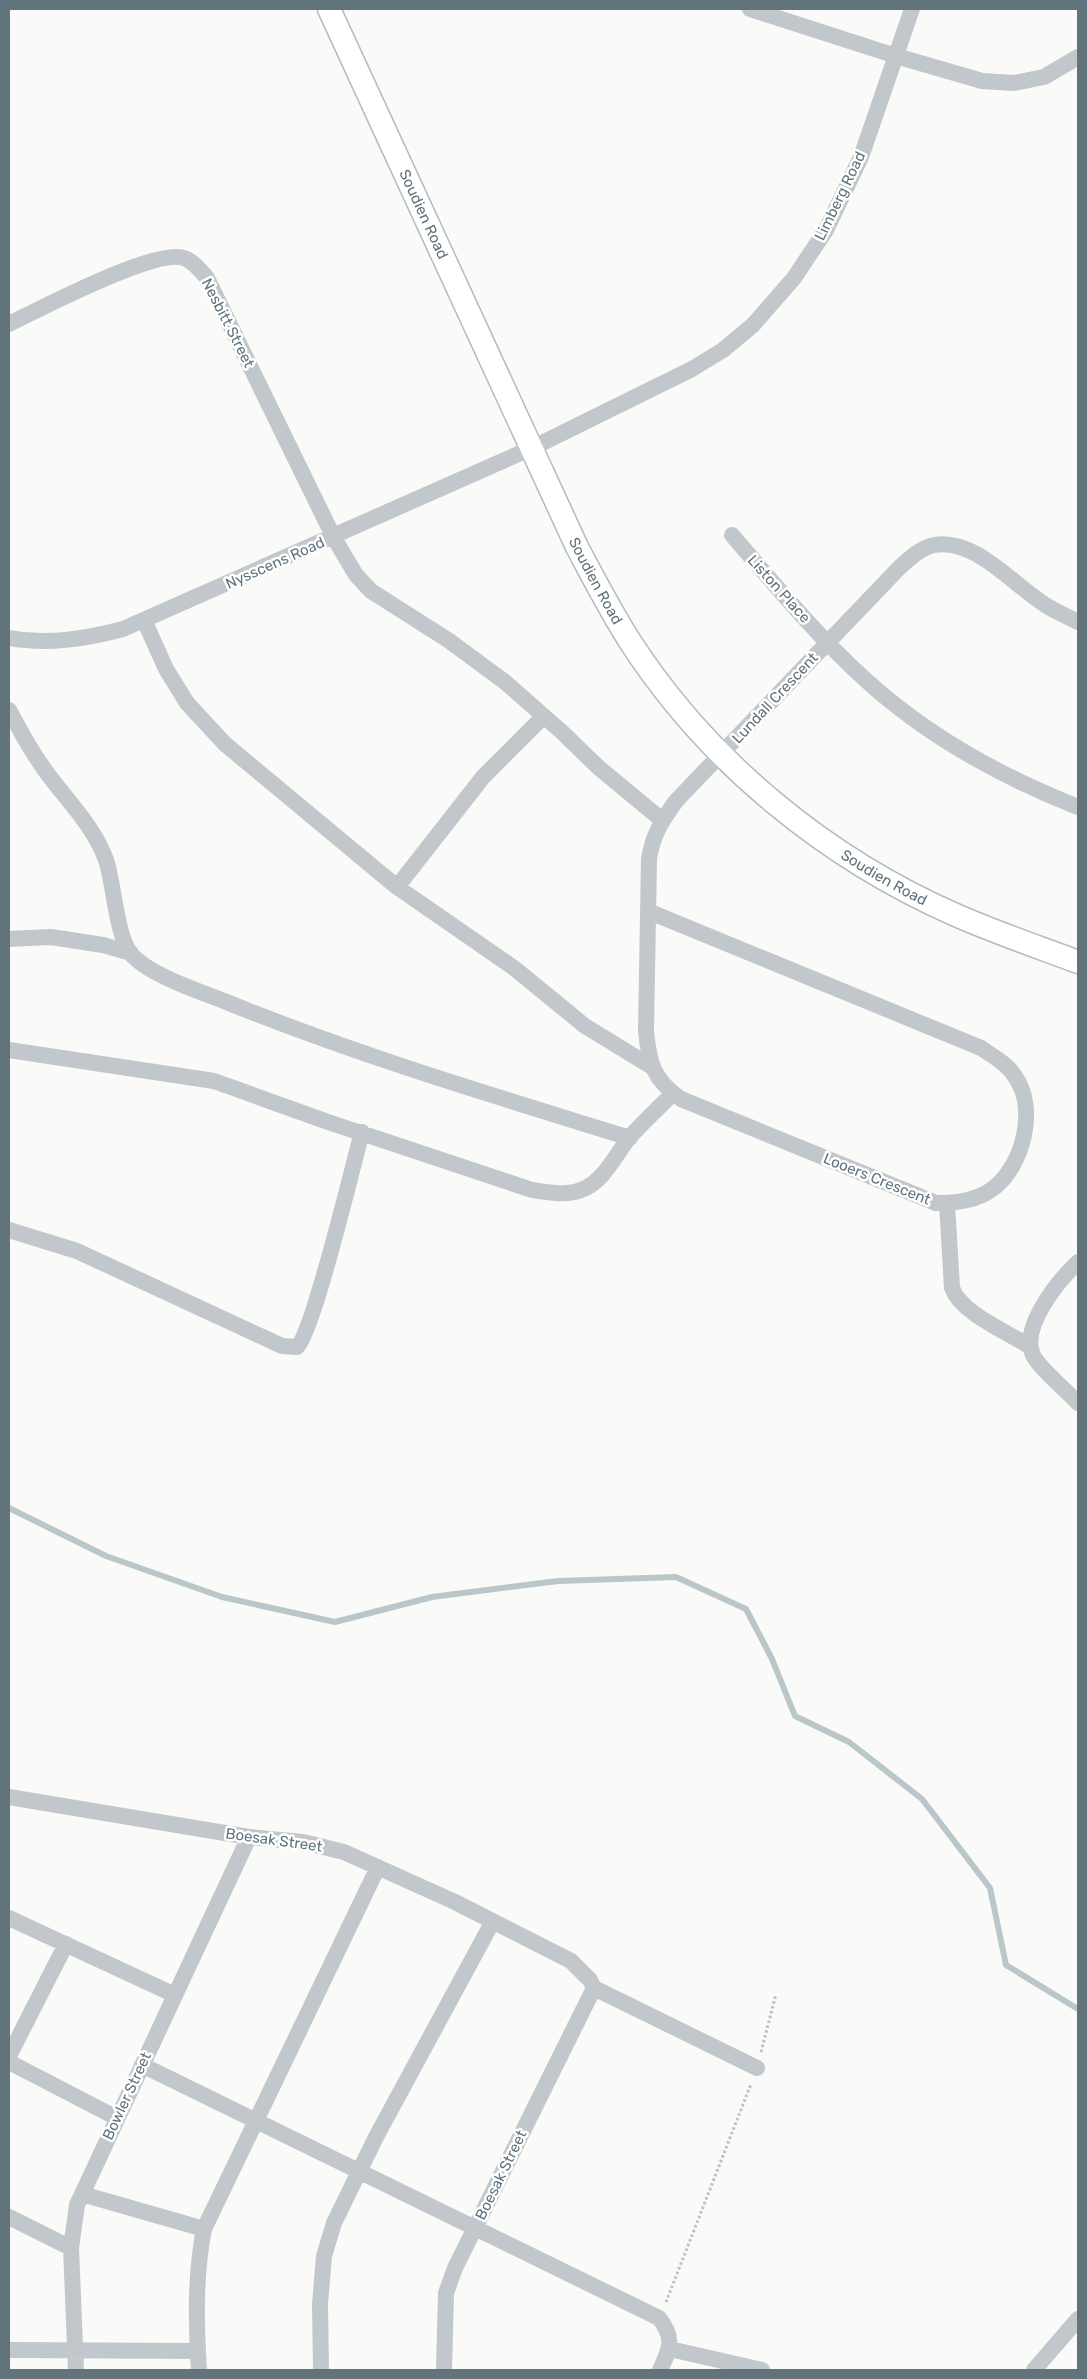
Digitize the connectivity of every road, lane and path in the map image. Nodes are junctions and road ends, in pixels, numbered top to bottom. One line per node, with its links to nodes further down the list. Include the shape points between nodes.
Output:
1 (329, 9): 7 (street, Soudien Road)
2 (750, 9): 4 (street)
3 (912, 9): 4 (street, Limberg Road)
4 (896, 56): 5 (street, via 982,82 1014,83 1044,77); 7 (street, Limberg Road, via 861,157 826,230 794,278 753,325 692,369)
5 (1078, 57)
6 (9, 324): 9 (street, Nesbitt Street, via 135,266 167,257 183,258 207,278)
7 (532, 448): 9 (street, Nysscens Road); 16 (street, Soudien Road, via 577,547 631,644 675,703)
8 (732, 535): 13 (street, Liston Place)
9 (334, 538): 10 (street, Nysscens Road); 15 (street, Nesbitt Street, via 356,575 371,591 505,682)
10 (144, 620): 12 (street, Nysscens Road, via 88,638 28,642); 19 (street, via 166,670 187,703 225,744)
11 (1078, 622): 13 (street, Lundall Crescent, via 1046,606 969,550 934,545 920,551 899,568)
12 (9, 638)
13 (828, 642): 16 (street, Lundall Crescent); 17 (street, Lundall Crescent, via 868,682 921,724 985,764)
14 (9, 710): 22 (street, via 39,762 97,839)
15 (544, 716): 18 (street, Nesbitt Street, via 598,767); 19 (street, via 483,777)
16 (722, 754): 18 (street, Looers Crescent); 23 (street, Soudien Road, via 811,832 852,859 957,915)
17 (1078, 807)
18 (662, 820): 20 (street, Looers Crescent, via 653,838 649,859)
19 (397, 886): 25 (street, via 514,968 585,1026)
20 (650, 912): 25 (street, Looers Crescent, via 646,1031); 29 (street, Looers Crescent, via 981,1048 1006,1065 1018,1079 1026,1104 1020,1152 995,1188 975,1198)
21 (9, 939): 22 (street, via 52,937)
22 (131, 953): 28 (street, via 167,978 300,1031)
23 (1078, 962)
24 (9, 1050): 27 (street, via 214,1081)
25 (652, 1067): 26 (street, Looers Crescent)
26 (673, 1093): 28 (street); 29 (street, Looers Crescent, via 936,1203)
27 (362, 1132): 28 (street, via 532,1190 564,1194 582,1190 595,1181); 30 (street, via 314,1306 304,1338 297,1347 282,1346 77,1251)
28 (630, 1138)
29 (947, 1203): 32 (street, via 952,1288 956,1297 969,1310)
30 (9, 1230)
31 (1078, 1262): 32 (street, via 1063,1276 1039,1312)
32 (1029, 1346): 33 (street, via 1033,1358)
33 (1078, 1403)
34 (9, 1797): 35 (street, Boesak Street)
35 (249, 1838): 36 (street, Boesak Street, via 303,1842 344,1852); 42 (street, Bowler Street)
36 (378, 1867): 38 (street, Boesak Street); 48 (street)
37 (9, 1918): 39 (street)
38 (492, 1921): 40 (street, Boesak Street, via 571,1961); 49 (street)
39 (66, 1944): 42 (street); 43 (street)
40 (594, 1988): 46 (street, Boesak Street); 52 (street, Boesak Street)
41 (776, 1994): 46 (path)
42 (175, 1995): 45 (street, Bowler Street)
43 (9, 2056)
44 (9, 2062): 47 (street)
45 (142, 2065): 47 (street, Bowler Street); 48 (street)
46 (757, 2068): 55 (path)
47 (117, 2118): 50 (street, Bowler Street)
48 (255, 2119): 49 (street); 53 (street)
49 (359, 2172): 52 (street); 63 (street, via 334,2223 324,2256 320,2304)
50 (82, 2194): 53 (street); 54 (street, Bowler Street, via 77,2205)
51 (9, 2218): 54 (street)
52 (475, 2227): 55 (street); 64 (street, Boesak Street, via 446,2293)
53 (204, 2229): 60 (street, via 198,2270)
54 (71, 2248): 59 (street, Bowler Street)
55 (660, 2318): 57 (street, via 666,2326)
56 (1078, 2319): 67 (street)
57 (670, 2349): 65 (street); 66 (street)
58 (9, 2350): 59 (street)
59 (76, 2351): 60 (street); 61 (street, Bowler Street)
60 (198, 2351): 62 (street)
61 (76, 2370)
62 (199, 2370)
63 (321, 2370)
64 (444, 2370)
65 (660, 2370)
66 (762, 2370)
67 (1034, 2370)

